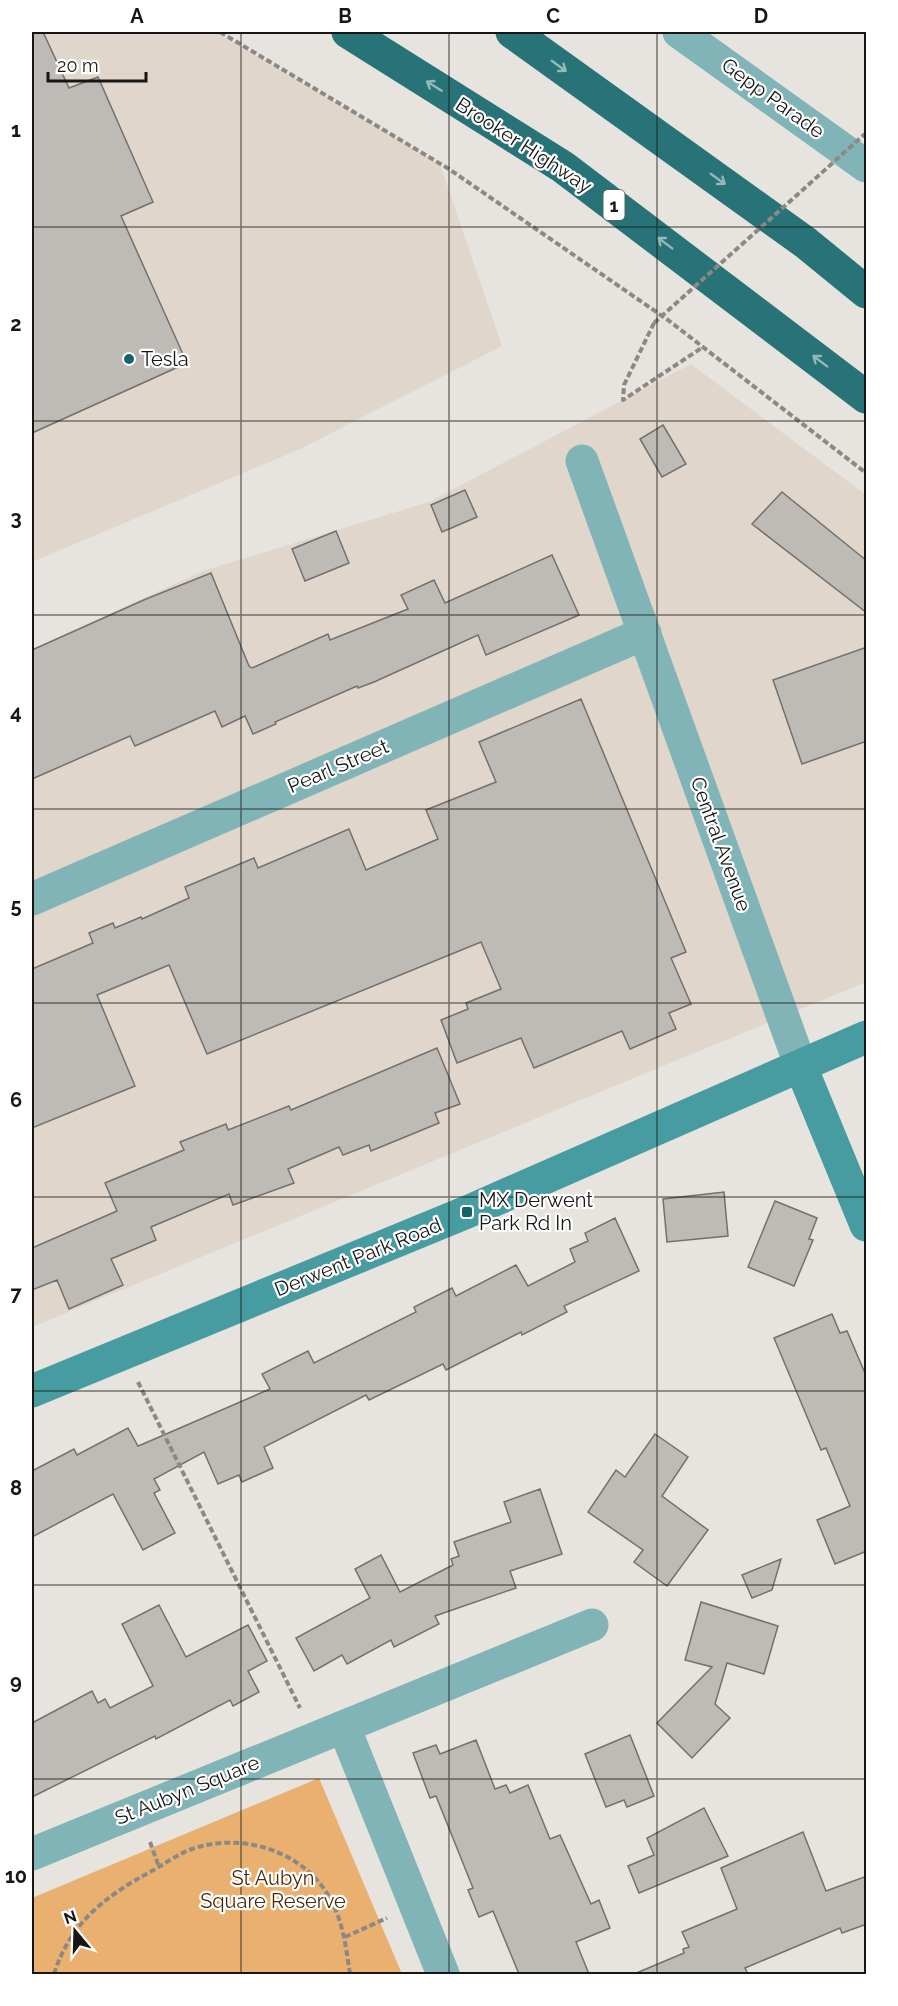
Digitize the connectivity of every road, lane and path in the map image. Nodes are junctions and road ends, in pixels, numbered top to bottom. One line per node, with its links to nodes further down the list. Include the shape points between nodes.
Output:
1 (220, 32): 8 (path, via 449,169)
2 (348, 32): 9 (highway, Brooker Highway / 1, one-way to 2, via 563,167)
3 (512, 32): 7 (highway, one-way to 7, via 806,243)
4 (679, 32): 6 (street, Gepp Parade)
5 (865, 134): 8 (path, bridge, via 654,323 624,384 623,400)
6 (867, 166)
7 (867, 292)
8 (703, 347): 11 (path)
9 (867, 397)
10 (582, 460): 12 (street, Central Avenue)
11 (867, 473)
12 (645, 633): 13 (street, Pearl Street); 15 (street, Central Avenue)
13 (32, 899)
14 (860, 1043): 15 (street, Derwent Park Road)
15 (801, 1067): 16 (street, Central Avenue); 17 (street, Derwent Park Road, via 467,1212)
16 (867, 1225)
17 (124, 1354): 18 (street, Derwent Park Road); 20 (path)
18 (32, 1391)
19 (592, 1625): 20 (street, St Aubyn Square)
20 (329, 1732): 21 (street, St Aubyn Square); 22 (street)
21 (32, 1854)
22 (416, 1906): 23 (path); 26 (street)
23 (344, 1937): 24 (path, via 329,1897 312,1873 250,1842 221,1844 192,1849 109,1895 80,1926 59,1957); 25 (path)
24 (54, 1974)
25 (350, 1974)
26 (443, 1974)

